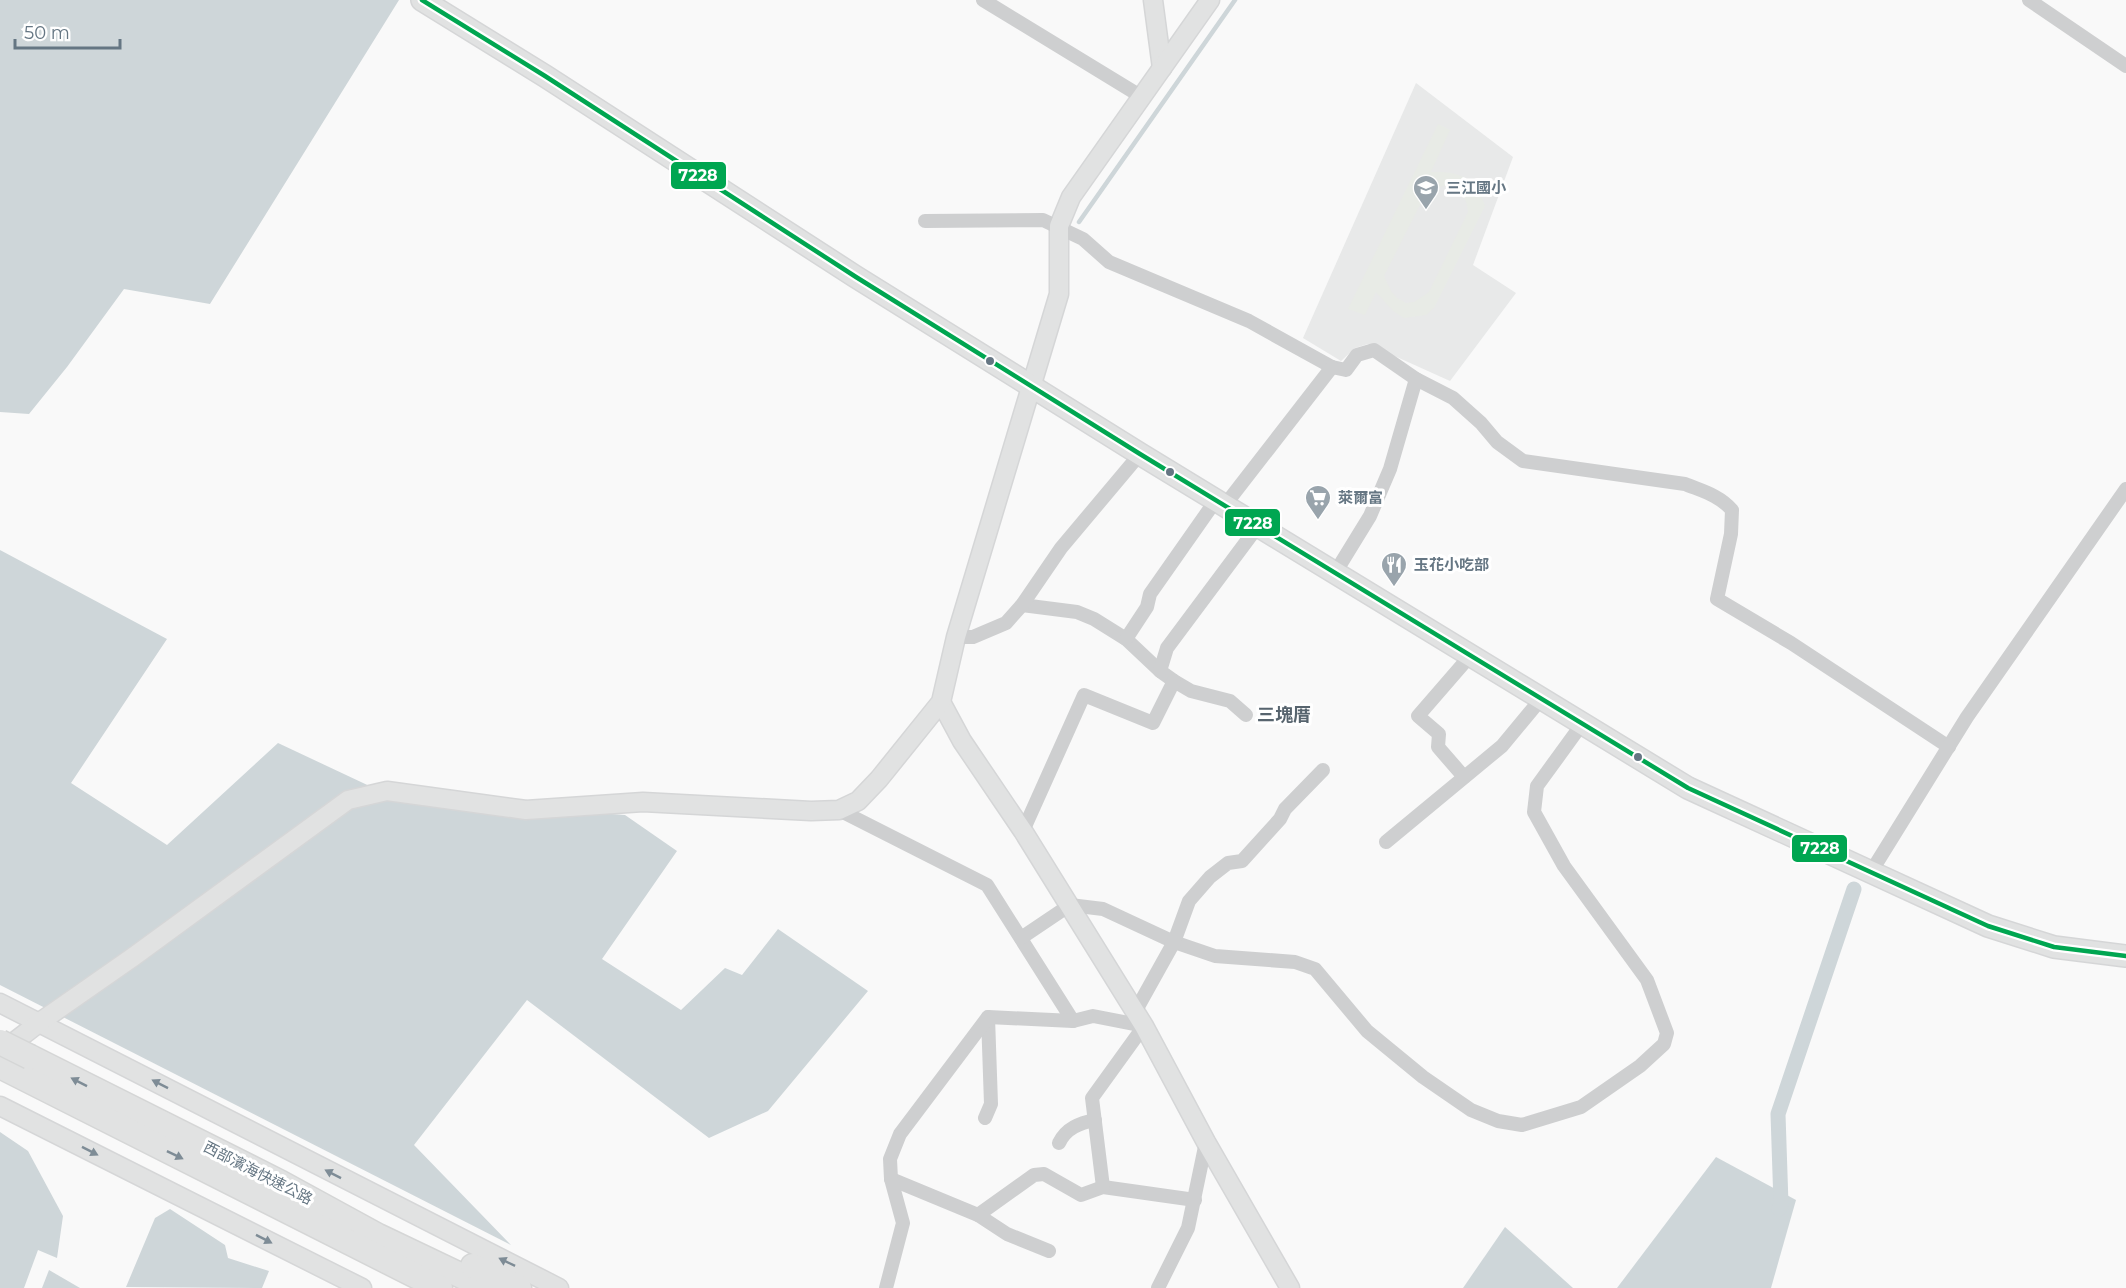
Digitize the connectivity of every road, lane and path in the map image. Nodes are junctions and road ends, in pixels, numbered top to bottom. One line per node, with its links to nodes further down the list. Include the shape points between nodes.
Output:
1 (422, 0): 13 (main road)
2 (983, 0): 8 (street)
3 (1153, 0): 7 (street)
4 (1210, 0): 7 (street)
5 (2029, 0): 6 (street)
6 (2126, 66)
7 (1162, 68): 8 (street)
8 (1142, 97): 10 (street, via 1071,197)
9 (925, 221): 10 (street, via 1043,220)
10 (1059, 226): 11 (street, via 1083,239 1109,262 1249,321); 13 (street, via 1059,294)
11 (1332, 368): 12 (street, via 1346,370 1357,355 1374,350); 16 (street)
12 (1416, 379): 18 (street, via 1382,488 1370,516); 29 (street, via 1453,398 1522,461 1685,484 1725,502 1732,510 1731,534 1717,599)
13 (1030, 385): 14 (main road); 20 (street)
14 (1140, 454): 16 (main road); 19 (street, via 1061,548)
15 (2126, 489): 29 (street)
16 (1220, 502): 17 (main road); 21 (street, via 1150,594 1147,607)
17 (1258, 526): 18 (main road); 23 (street, via 1167,648)
18 (1335, 573): 22 (main road)
19 (1022, 605): 20 (street, via 1006,623 973,637); 21 (street, via 1077,612)
20 (956, 637): 26 (street)
21 (1126, 639): 23 (street)
22 (1470, 656): 25 (main road); 31 (street, via 1418,716 1439,734 1438,747)
23 (1160, 671): 24 (street)
24 (1174, 681): 27 (street, via 1191,691 1230,700); 33 (street, via 1153,723 1084,695)
25 (1541, 699): 28 (main road); 31 (street, via 1503,746)
26 (941, 702): 32 (street, via 879,779 858,801); 33 (street, via 962,741)
27 (1246, 715)
28 (1582, 724): 35 (main road, via 1688,788); 38 (street, via 1537,786 1534,812 1564,866 1647,980 1667,1033 1664,1044 1640,1066 1581,1107 1522,1125 1498,1121 1472,1110 1432,1083 1367,1031 1316,969 1295,962 1215,956)
29 (1949, 747): 35 (street)
30 (1323, 770): 38 (street, via 1242,861 1228,862 1189,901)
31 (1464, 777): 34 (street)
32 (839, 810): 37 (street, via 987,885); 44 (street, via 643,802 526,810 387,791 348,800)
33 (1023, 831): 36 (street)
34 (1386, 842)
35 (1871, 872): 39 (main road, via 2020,937 2054,947)
36 (1070, 905): 37 (street); 38 (street, via 1103,909); 42 (street)
37 (1021, 938): 43 (street)
38 (1174, 942): 42 (street)
39 (2126, 956)
40 (0, 1003): 44 (street)
41 (988, 1017): 43 (street); 48 (street, via 991,1104); 52 (street, via 900,1134 890,1159)
42 (1140, 1019): 43 (street, via 1094,1016); 49 (street, via 1092,1098); 50 (street)
43 (1073, 1021)
44 (40, 1022): 46 (street); 63 (street, one-way to 44)
45 (0, 1042): 54 (highway, 西部濱海快速公路, one-way to 45, bridge)
46 (3, 1063): 54 (highway, 西部濱海快速公路, one-way to 54)
47 (0, 1106): 58 (street, one-way to 58)
48 (985, 1118)
49 (1095, 1120): 51 (street, via 1080,1123 1063,1135); 53 (street)
50 (1206, 1142): 55 (street); 66 (street)
51 (1059, 1143)
52 (891, 1179): 56 (street); 64 (street, via 903,1223)
53 (1103, 1187): 55 (street); 56 (street, via 1081,1195 1044,1174 1034,1175)
54 (276, 1192): 59 (highway); 60 (highway, 西部濱海快速公路); 61 (highway, 西部濱海快速公路); 62 (highway, via 373,1220)
55 (1195, 1200): 65 (street, via 1188,1228)
56 (978, 1215): 57 (street, via 1007,1234)
57 (1049, 1251)
58 (362, 1288)
59 (417, 1288)
60 (440, 1288)
61 (487, 1288)
62 (519, 1288)
63 (559, 1288)
64 (886, 1288)
65 (1158, 1288)
66 (1290, 1288)

